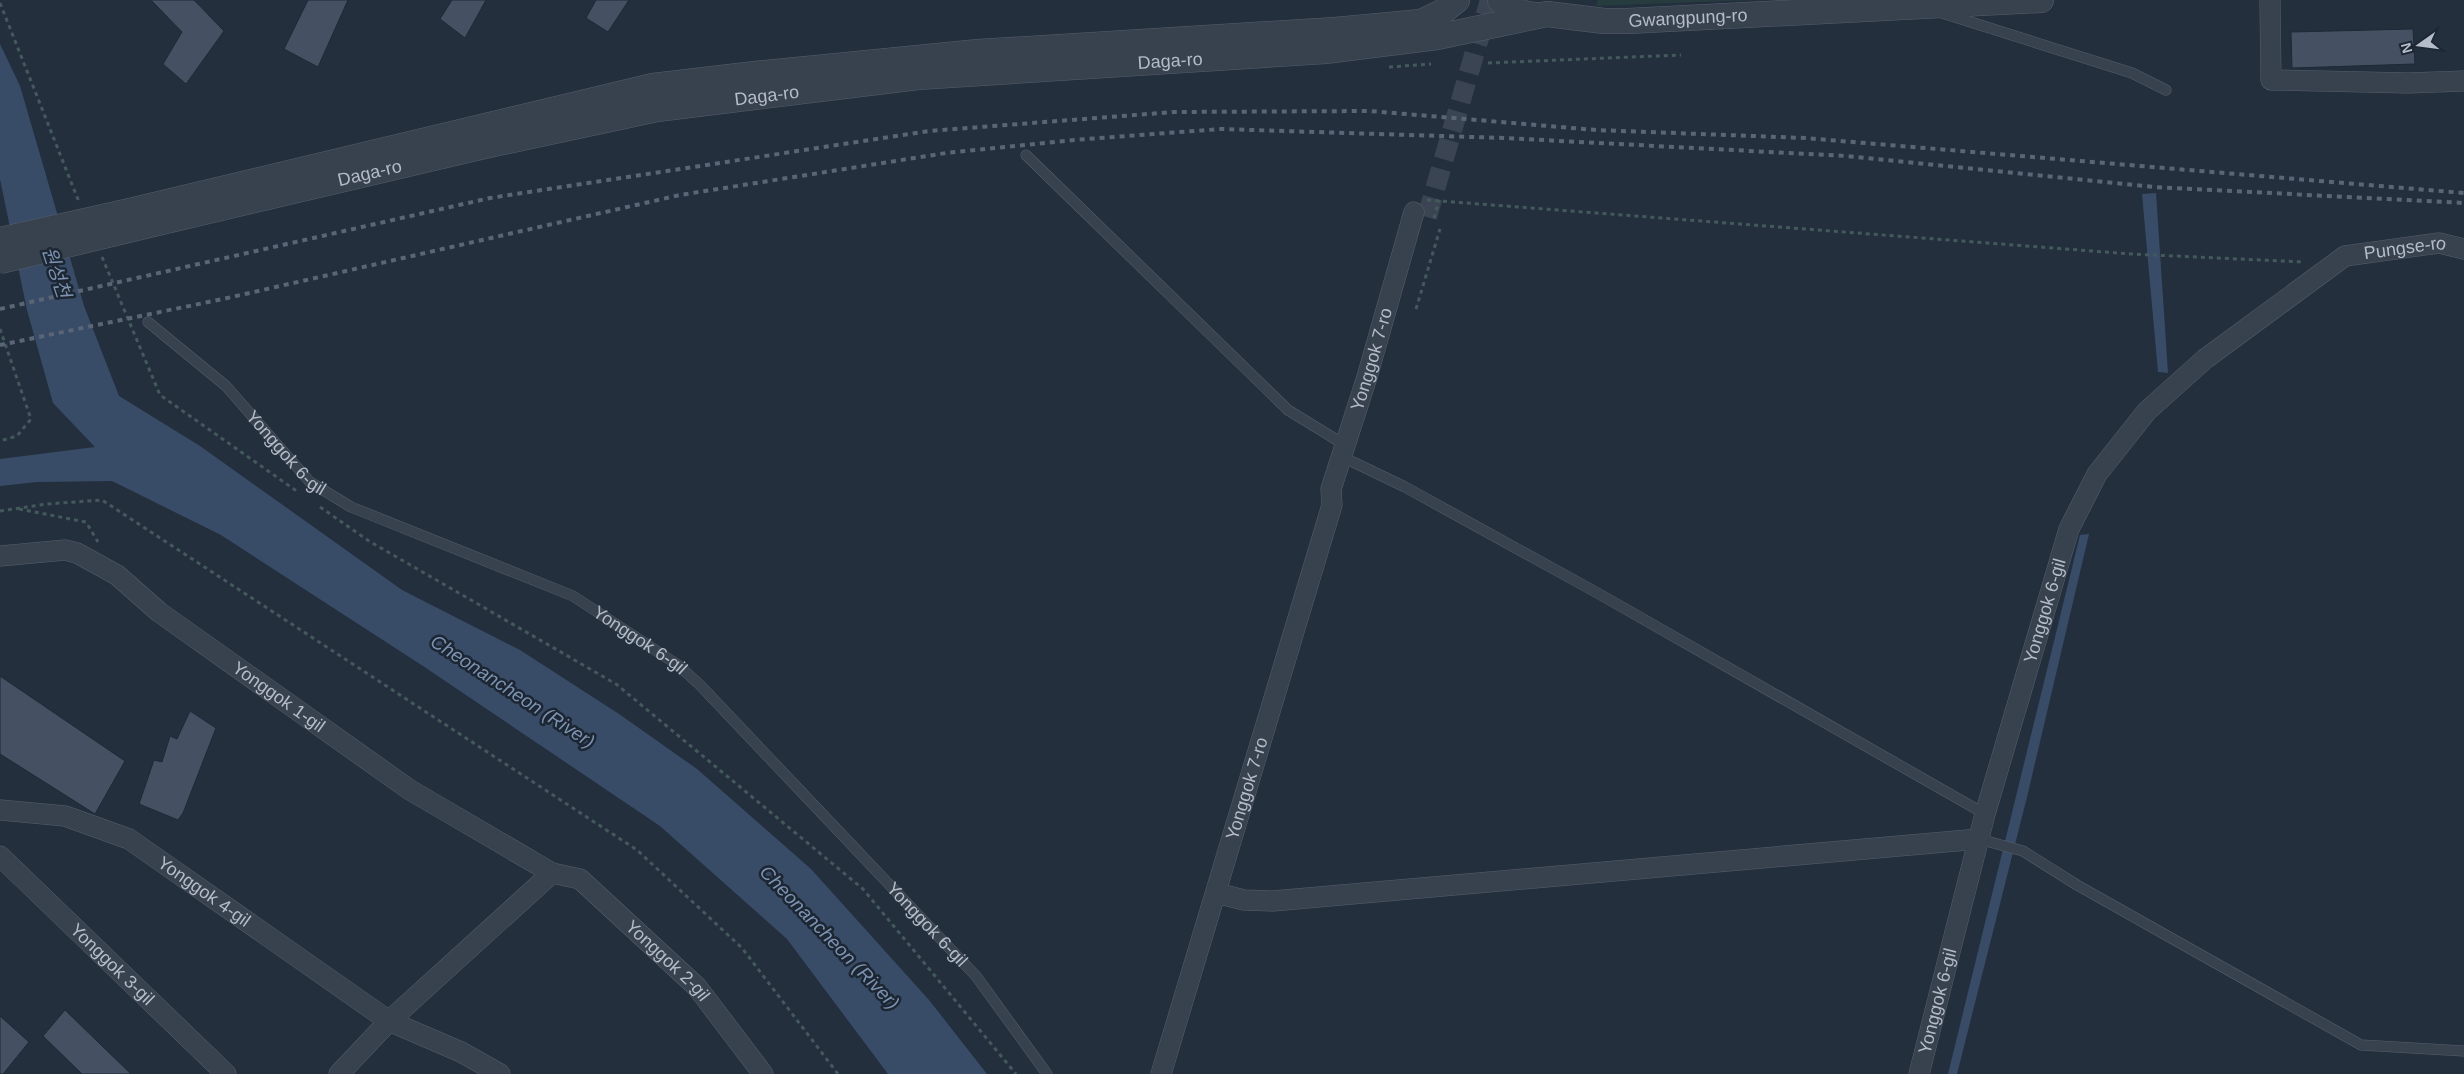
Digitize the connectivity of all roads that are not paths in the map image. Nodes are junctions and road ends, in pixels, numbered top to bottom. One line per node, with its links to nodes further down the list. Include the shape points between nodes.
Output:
1 (1457, 0): 14 (street, Daga-ro, via 1421,22 978,52 653,86)
2 (1500, 0): 7 (street, via 1513,10 1529,15)
3 (1573, 0): 7 (street, via 1564,8)
4 (2040, 0): 6 (street, Gwangpung-ro)
5 (2270, 0): 10 (street, via 2271,80)
6 (1922, 7): 8 (street, Gwangpung-ro); 11 (lane, via 2132,73)
7 (1547, 14): 8 (street, Gwangpung-ro); 9 (street, Daga-ro)
8 (1628, 22): 9 (street)
9 (1437, 37): 14 (street, Daga-ro, via 1325,51 918,77 657,109)
10 (2464, 81)
11 (2166, 90)
12 (1026, 155): 20 (lane, via 1288,410)
13 (1426, 215): 20 (street, Yonggok 7-ro)
14 (133, 219): 15 (street, Daga-ro, bridge); 18 (street, Daga-ro, bridge)
15 (0, 240)
16 (2464, 249): 17 (street, Pungse-ro, via 2439,243)
17 (2340, 259): 23 (street, Yonggok 6-gil, via 2205,359 2147,410 2097,474 2070,529)
18 (0, 260)
19 (148, 322): 36 (lane, Yonggok 6-gil, via 226,386 310,482 351,507 573,596 678,665 976,976)
20 (1349, 454): 23 (lane); 27 (street, Yonggok 7-ro, via 1343,493 1332,505)
21 (0, 556): 26 (street, Yonggok 1-gil, via 64,550 77,553 117,576 159,612 410,790)
22 (0, 810): 28 (street, Yonggok 4-gil, via 65,816 129,839)
23 (1985, 814): 24 (street, Yonggok 6-gil)
24 (1985, 841): 27 (street, via 1273,901 1244,900); 29 (lane, via 2024,851 2077,885 2361,1044); 38 (street, Yonggok 6-gil)
25 (0, 856): 31 (street, Yonggok 3-gil)
26 (552, 873): 28 (street); 35 (street, Yonggok 2-gil, via 580,879 697,987)
27 (1216, 893): 37 (street, Yonggok 7-ro)
28 (389, 1021): 30 (street); 32 (street)
29 (2464, 1051)
30 (461, 1052): 33 (street); 34 (street)
31 (226, 1074)
32 (339, 1074)
33 (473, 1074)
34 (500, 1074)
35 (762, 1074)
36 (1048, 1074)
37 (1161, 1074)
38 (1918, 1074)

